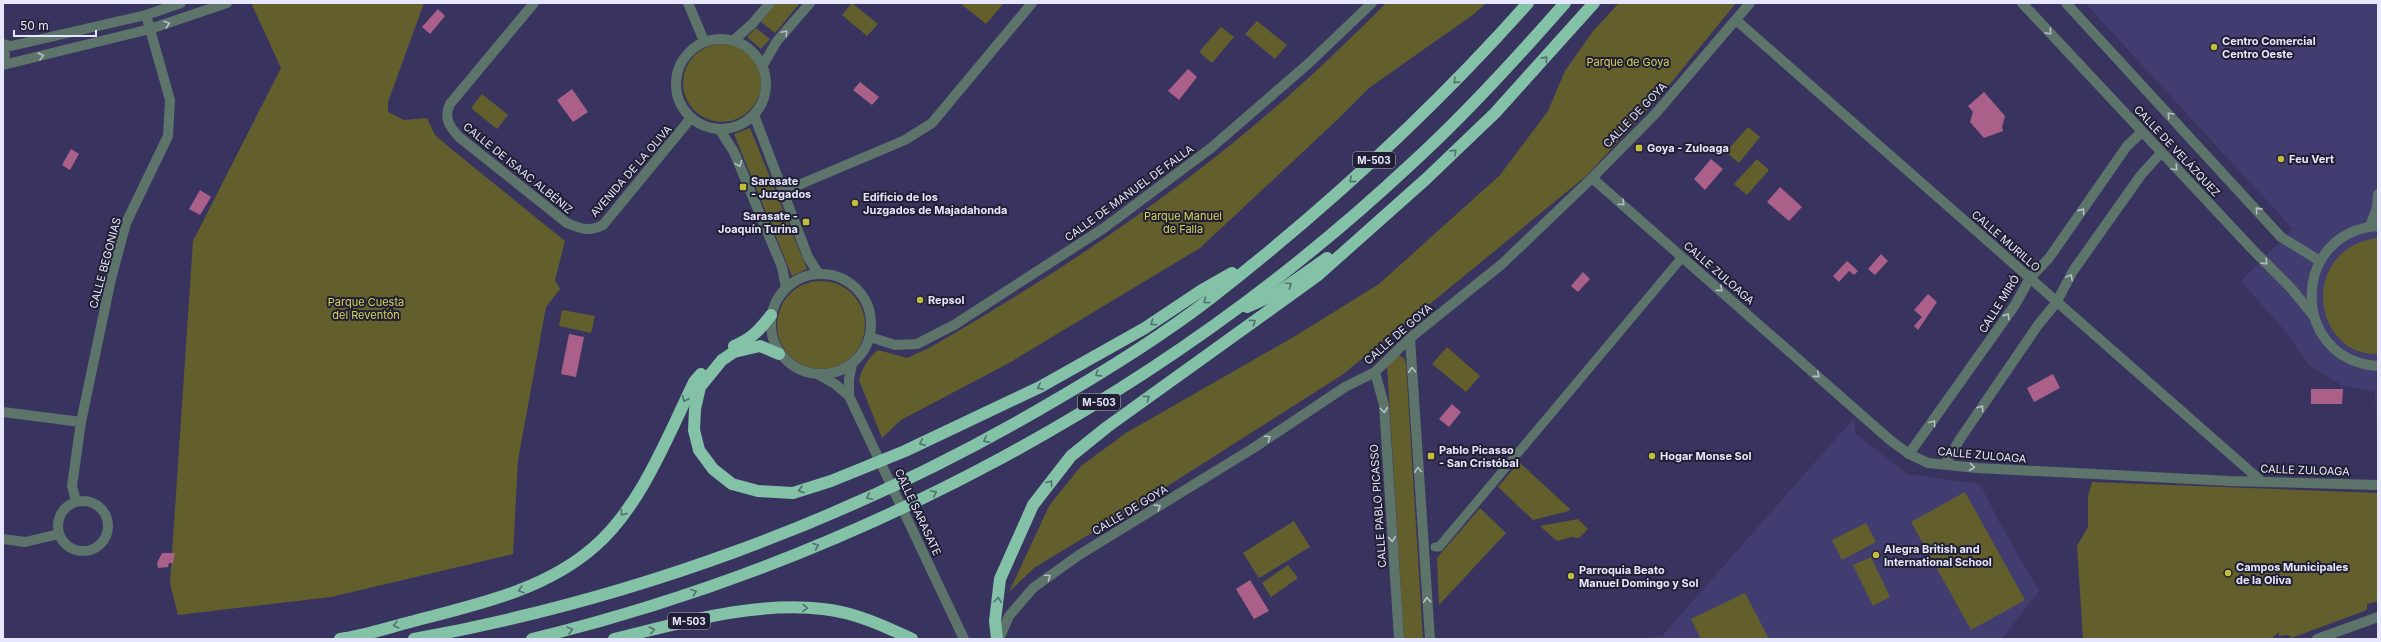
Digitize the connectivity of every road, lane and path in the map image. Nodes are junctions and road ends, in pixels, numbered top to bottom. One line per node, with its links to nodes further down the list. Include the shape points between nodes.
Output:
1 (181, 3): 16 (street)
2 (227, 3): 18 (street, one-way to 2)
3 (534, 3): 35 (street, CALLE DE ISAAC ALBÉNIZ, via 450,104 446,111 447,120 451,129 465,142 567,223)
4 (688, 3): 20 (street)
5 (770, 3): 19 (street)
6 (810, 3): 24 (street, one-way to 6, via 777,42)
7 (1032, 3): 32 (street, via 932,123 905,140)
8 (1372, 3): 46 (street, CALLE DE MANUEL DE FALLA, via 1211,148 1104,228 954,325 917,344 895,344)
9 (1522, 3): 22 (highway)
10 (1528, 3): 22 (highway, M-503)
11 (1565, 3): 44 (highway, M-503, via 1514,62 1413,163 1305,257)
12 (1594, 3): 31 (highway, one-way to 12, via 1500,107)
13 (1750, 3): 17 (street, CALLE DE GOYA)
14 (2022, 3): 28 (street, CALLE DE VELÁZQUEZ, one-way to 28)
15 (2066, 3): 38 (street, CALLE DE VELÁZQUEZ, one-way to 15, via 2281,237)
16 (146, 15): 18 (street, CALLE BEGONIAS); 21 (street, via 11,46)
17 (1736, 20): 30 (street, CALLE DE GOYA, via 1656,113); 40 (street, CALLE MURILLO)
18 (150, 29): 23 (street, one-way to 18); 55 (street, CALLE BEGONIAS, via 170,100 168,136 126,223 111,279)
19 (734, 40): 20 (street, via 719,38); 24 (street, via 746,45)
20 (704, 41): 26 (street, via 691,49 681,62 676,76 676,92 681,106)
21 (3, 45): 23 (street)
22 (1484, 53): 36 (highway, M-503, one-way to 36, via 1356,178)
23 (3, 64)
24 (763, 65): 25 (street, via 766,91 762,104)
25 (754, 116): 27 (street, via 733,128); 32 (street)
26 (691, 118): 27 (street, via 705,127); 35 (street, AVENIDA DE LA OLIVA, via 604,225 593,230)
27 (720, 130): 41 (street, one-way to 41, via 734,152 782,268)
28 (2142, 132): 29 (street, CALLE DE VELÁZQUEZ); 40 (street, CALLE MIRÓ, one-way to 28, via 2050,258 2127,146)
29 (2161, 153): 42 (street, one-way to 29, via 2072,272 2141,175); 45 (street, CALLE DE VELÁZQUEZ, one-way to 45, via 2290,287)
30 (1592, 178): 47 (street, CALLE DE GOYA, via 1502,264); 56 (street, CALLE ZULOAGA, one-way to 56)
31 (1426, 179): 44 (highway, one-way to 31, via 1276,294 1314,268); 71 (highway, one-way to 31, via 995,621 1000,579 1033,505 1072,456 1107,426 1317,276)
32 (782, 192): 39 (street, via 808,257)
33 (2378, 194): 34 (street)
34 (2374, 226): 38 (street, via 2351,232 2334,244)
35 (584, 230)
36 (1258, 259): 48 (highway, one-way to 48, via 1202,290 1145,328 1040,387 905,451 831,481 793,492 758,491 732,484 714,469 699,450 694,430 695,409 700,387 722,360 734,352 760,346); 66 (highway, M-503, one-way to 66, via 1198,307 1074,390 993,437 851,505 788,532 681,572 622,590 466,630)
37 (1678, 261): 63 (street, via 1439,547)
38 (2320, 261): 45 (street, via 2311,290)
39 (818, 273): 41 (street, via 800,278); 46 (street, via 834,275 849,281 861,292 869,307 872,322)
40 (2030, 278): 42 (street, CALLE MURILLO); 56 (street, CALLE MIRÓ, one-way to 40, via 2016,305)
41 (786, 288): 43 (street, via 776,300)
42 (2056, 303): 57 (street, one-way to 42, via 2029,337); 58 (street, CALLE MURILLO, via 2071,313)
43 (771, 315): 48 (street, via 771,335); 65 (highway, one-way to 65, via 760,331 718,356 694,382 653,470 619,520 594,547 539,584 458,610)
44 (1229, 315): 67 (highway, M-503, one-way to 44, via 688,595 792,556 880,519 1003,458 1086,410)
45 (2313, 315): 50 (street, via 2321,333 2333,348 2349,359)
46 (870, 337): 49 (street, via 866,347)
47 (1410, 338): 51 (street, CALLE DE GOYA); 73 (street, one-way to 47)
48 (780, 354): 52 (street, via 796,369)
49 (852, 364): 52 (street, via 836,372); 53 (street, CALLE SARASATE)
50 (2378, 366)
51 (1375, 372): 71 (street, CALLE DE GOYA, one-way to 51, via 1009,616 1032,588 1079,555 1252,449 1345,387); 72 (street, CALLE PABLO PICASSO, one-way to 72, via 1384,404)
52 (818, 375): 53 (street, CALLE SARASATE, via 835,384)
53 (849, 396): 70 (street, CALLE SARASATE)
54 (3, 412): 55 (street)
55 (81, 422): 60 (street, CALLE BEGONIAS, via 72,486)
56 (1909, 454): 57 (street, CALLE ZULOAGA, via 1928,463)
57 (1945, 464): 58 (street, CALLE ZULOAGA, one-way to 58, via 1977,468 2230,481)
58 (2260, 480): 59 (street, CALLE ZULOAGA)
59 (2378, 484)
60 (76, 501): 61 (street, via 69,505 59,518); 61 (street, via 85,501 100,507 108,522 105,538 93,549 81,551 69,547)
61 (59, 534): 62 (street, via 25,542)
62 (3, 539)
63 (1435, 547)
64 (2378, 617): 74 (street)
65 (340, 639)
66 (414, 639)
67 (532, 639)
68 (614, 639): 69 (highway, M-503, one-way to 69, via 692,621 766,608 824,609 878,623)
69 (912, 639)
70 (964, 639)
71 (998, 639)
72 (1398, 639)
73 (1430, 639)
74 (2317, 639)

